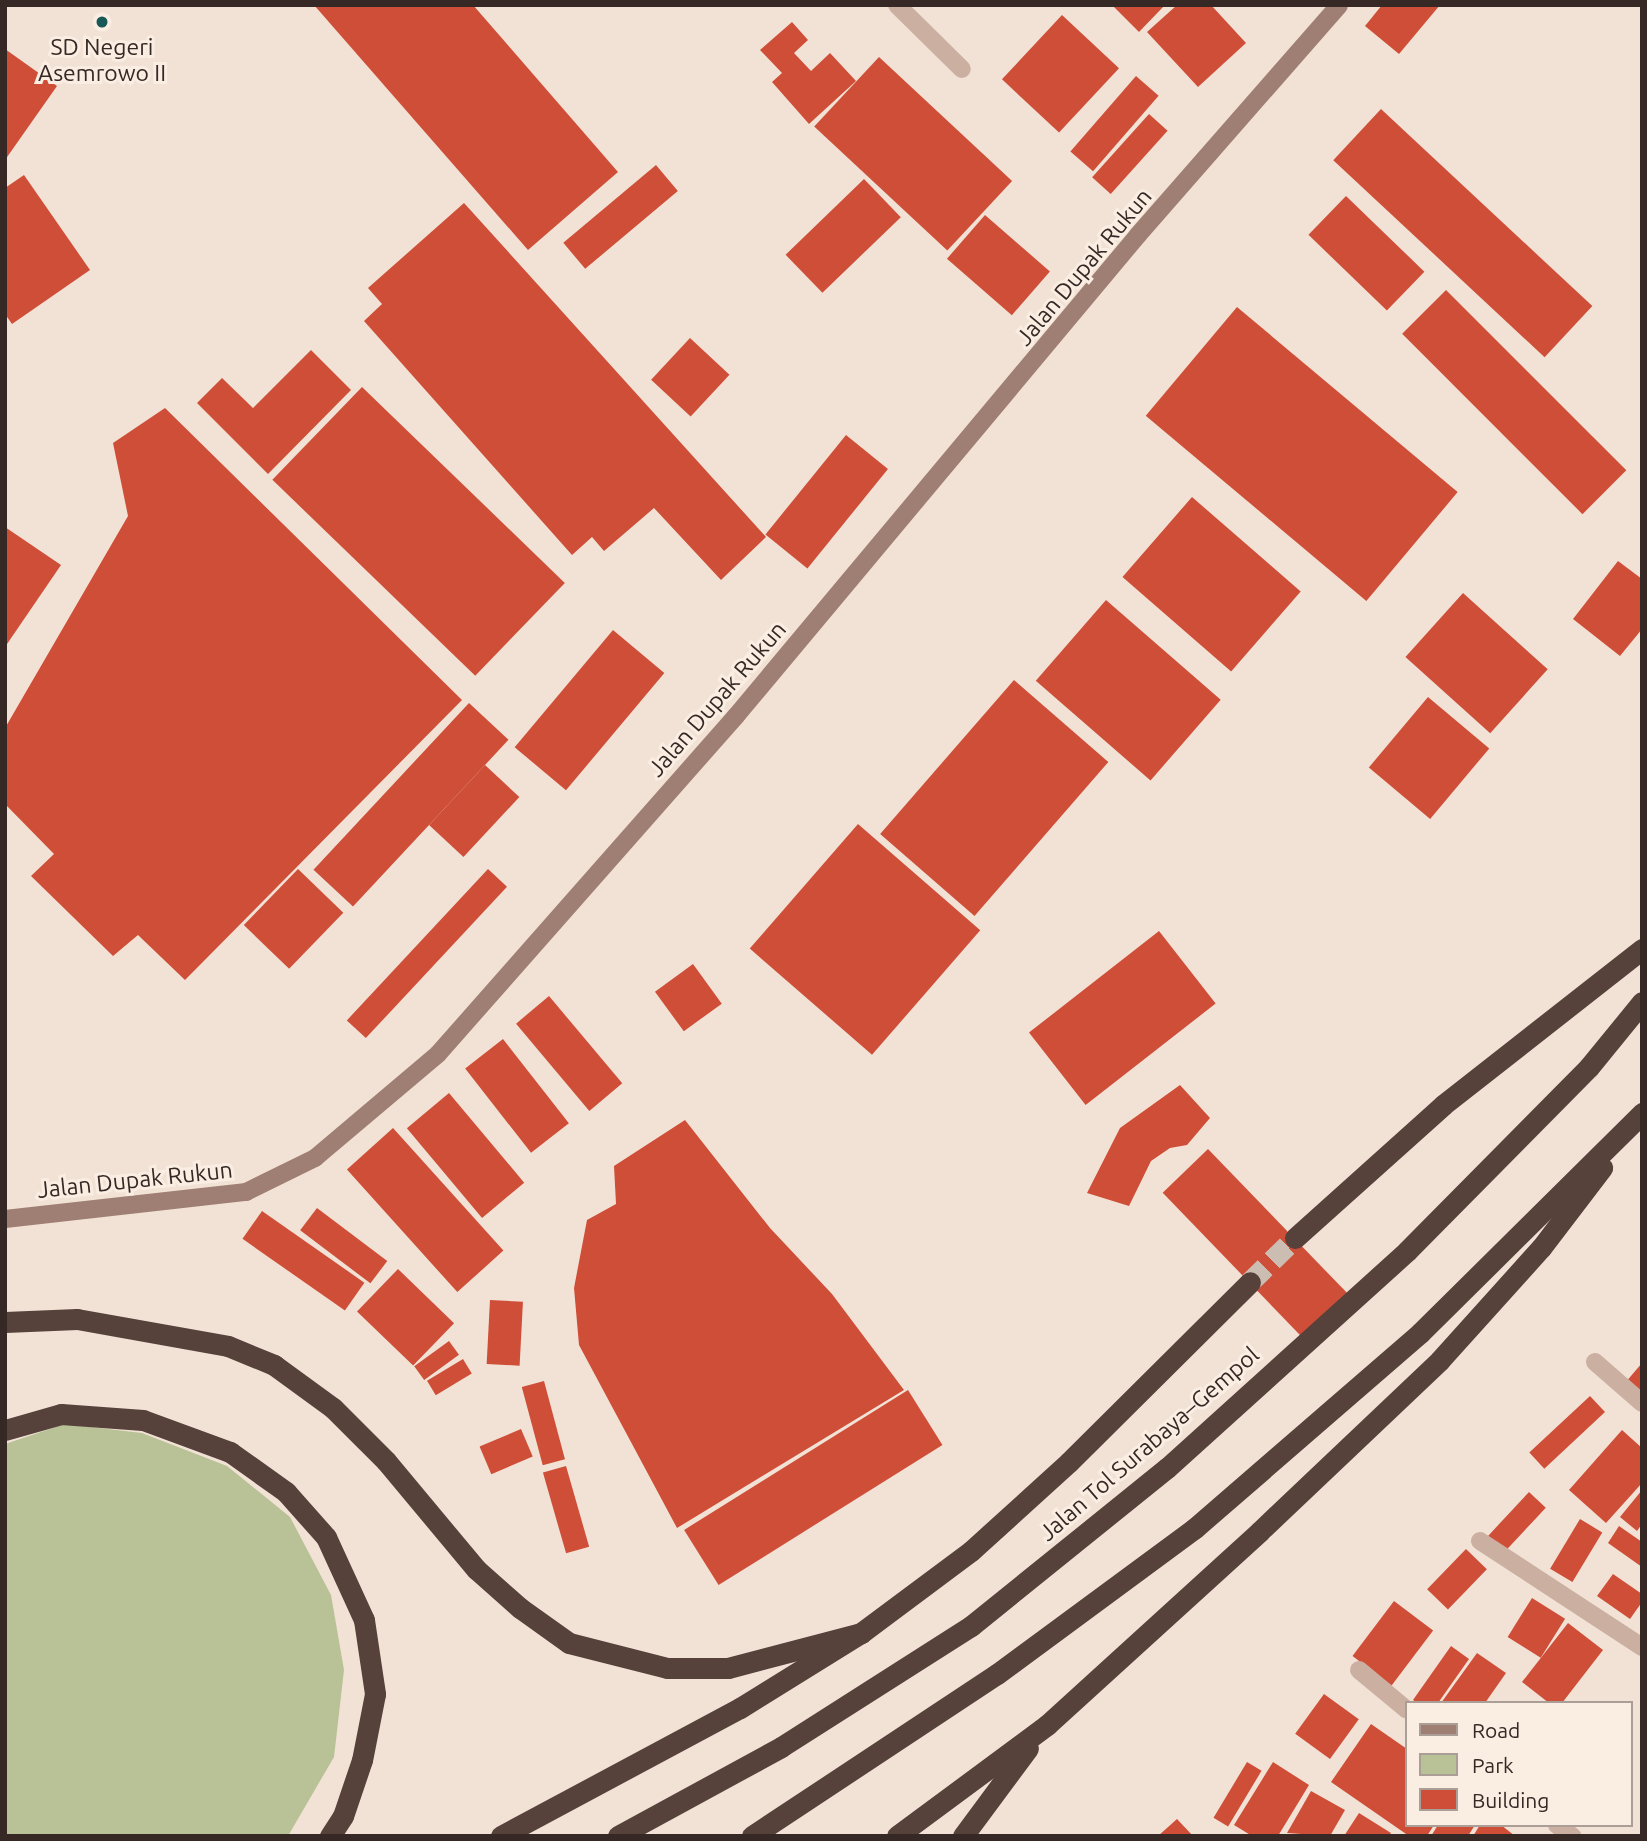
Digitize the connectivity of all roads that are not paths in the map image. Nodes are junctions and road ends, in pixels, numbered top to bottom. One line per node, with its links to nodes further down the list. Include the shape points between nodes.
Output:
1 (897, 5): 3 (street)
2 (1339, 5): 7 (main road, Jalan Dupak Rukun, via 1138,235 736,716 438,1054 315,1158 246,1192)
3 (962, 69)
4 (1642, 949): 8 (highway, via 1443,1104)
5 (1642, 1002): 22 (highway, Jalan Tol Surabaya–Gempol, via 1589,1067 1407,1251 1167,1468 971,1626 781,1747)
6 (1642, 1114): 19 (highway, via 1541,1248 1440,1360); 23 (highway, via 1420,1333 1195,1528 997,1674)
7 (5, 1219)
8 (1295, 1238)
9 (1250, 1282): 15 (highway, via 1050,1480 971,1551)
10 (5, 1321): 15 (highway, via 77,1319 228,1346 274,1365 342,1417 476,1569 569,1643 667,1668 728,1668)
11 (1595, 1362): 12 (street)
12 (1642, 1403)
13 (5, 1430): 20 (highway, via 61,1414 143,1420 230,1452 286,1492 326,1537 365,1620 374,1694 362,1760 343,1816)
14 (1480, 1541): 16 (street)
15 (861, 1633): 21 (highway, via 740,1709)
16 (1642, 1647)
17 (1359, 1670): 18 (street)
18 (1406, 1709)
19 (1047, 1725): 24 (highway); 25 (highway)
20 (330, 1836)
21 (501, 1836)
22 (618, 1836)
23 (752, 1836)
24 (897, 1836)
25 (963, 1836)

